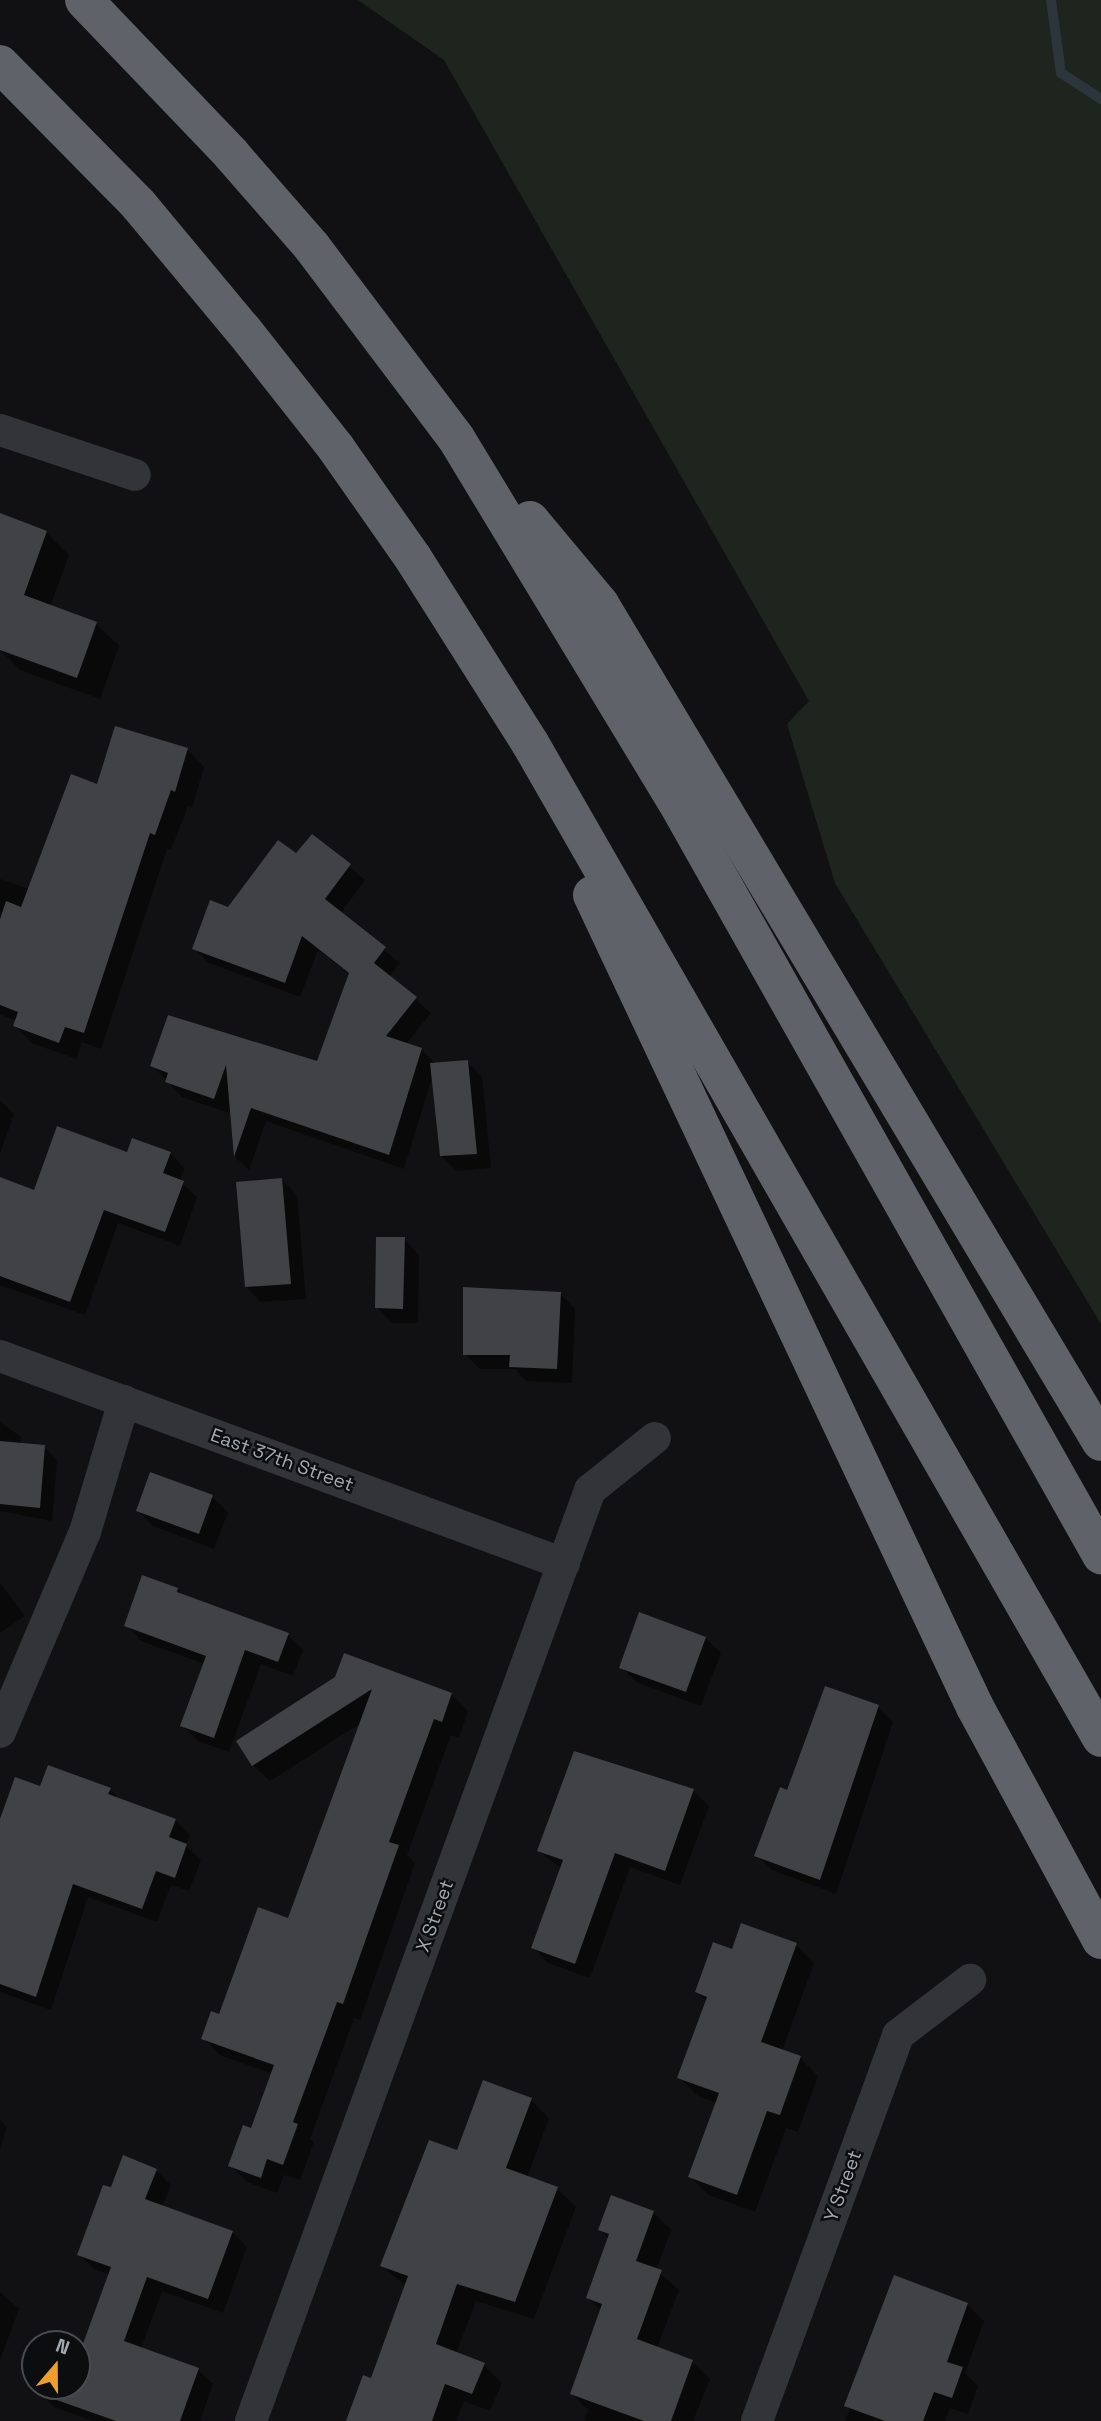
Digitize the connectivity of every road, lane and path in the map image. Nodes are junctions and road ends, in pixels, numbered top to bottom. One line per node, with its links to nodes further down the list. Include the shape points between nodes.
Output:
1 (84, 0): 3 (highway, via 249,174 312,247)
2 (0, 64): 6 (highway, via 138,204 252,341 336,447)
3 (419, 387): 10 (highway, via 600,604); 11 (highway, via 557,600 676,801)
4 (0, 430): 5 (street)
5 (135, 475)
6 (480, 663): 14 (highway); 15 (highway, via 975,1707)
7 (0, 1356): 8 (street, East 37th Street)
8 (124, 1401): 12 (street, East 37th Street); 13 (street, via 85,1532)
9 (655, 1437): 12 (street, X Street, via 590,1490)
10 (1101, 1441)
11 (1101, 1555)
12 (564, 1564): 17 (street, X Street)
13 (0, 1732)
14 (1101, 1738)
15 (1101, 1940)
16 (970, 1980): 18 (street, Y Street, via 898,2035)
17 (251, 2421)
18 (757, 2421)

